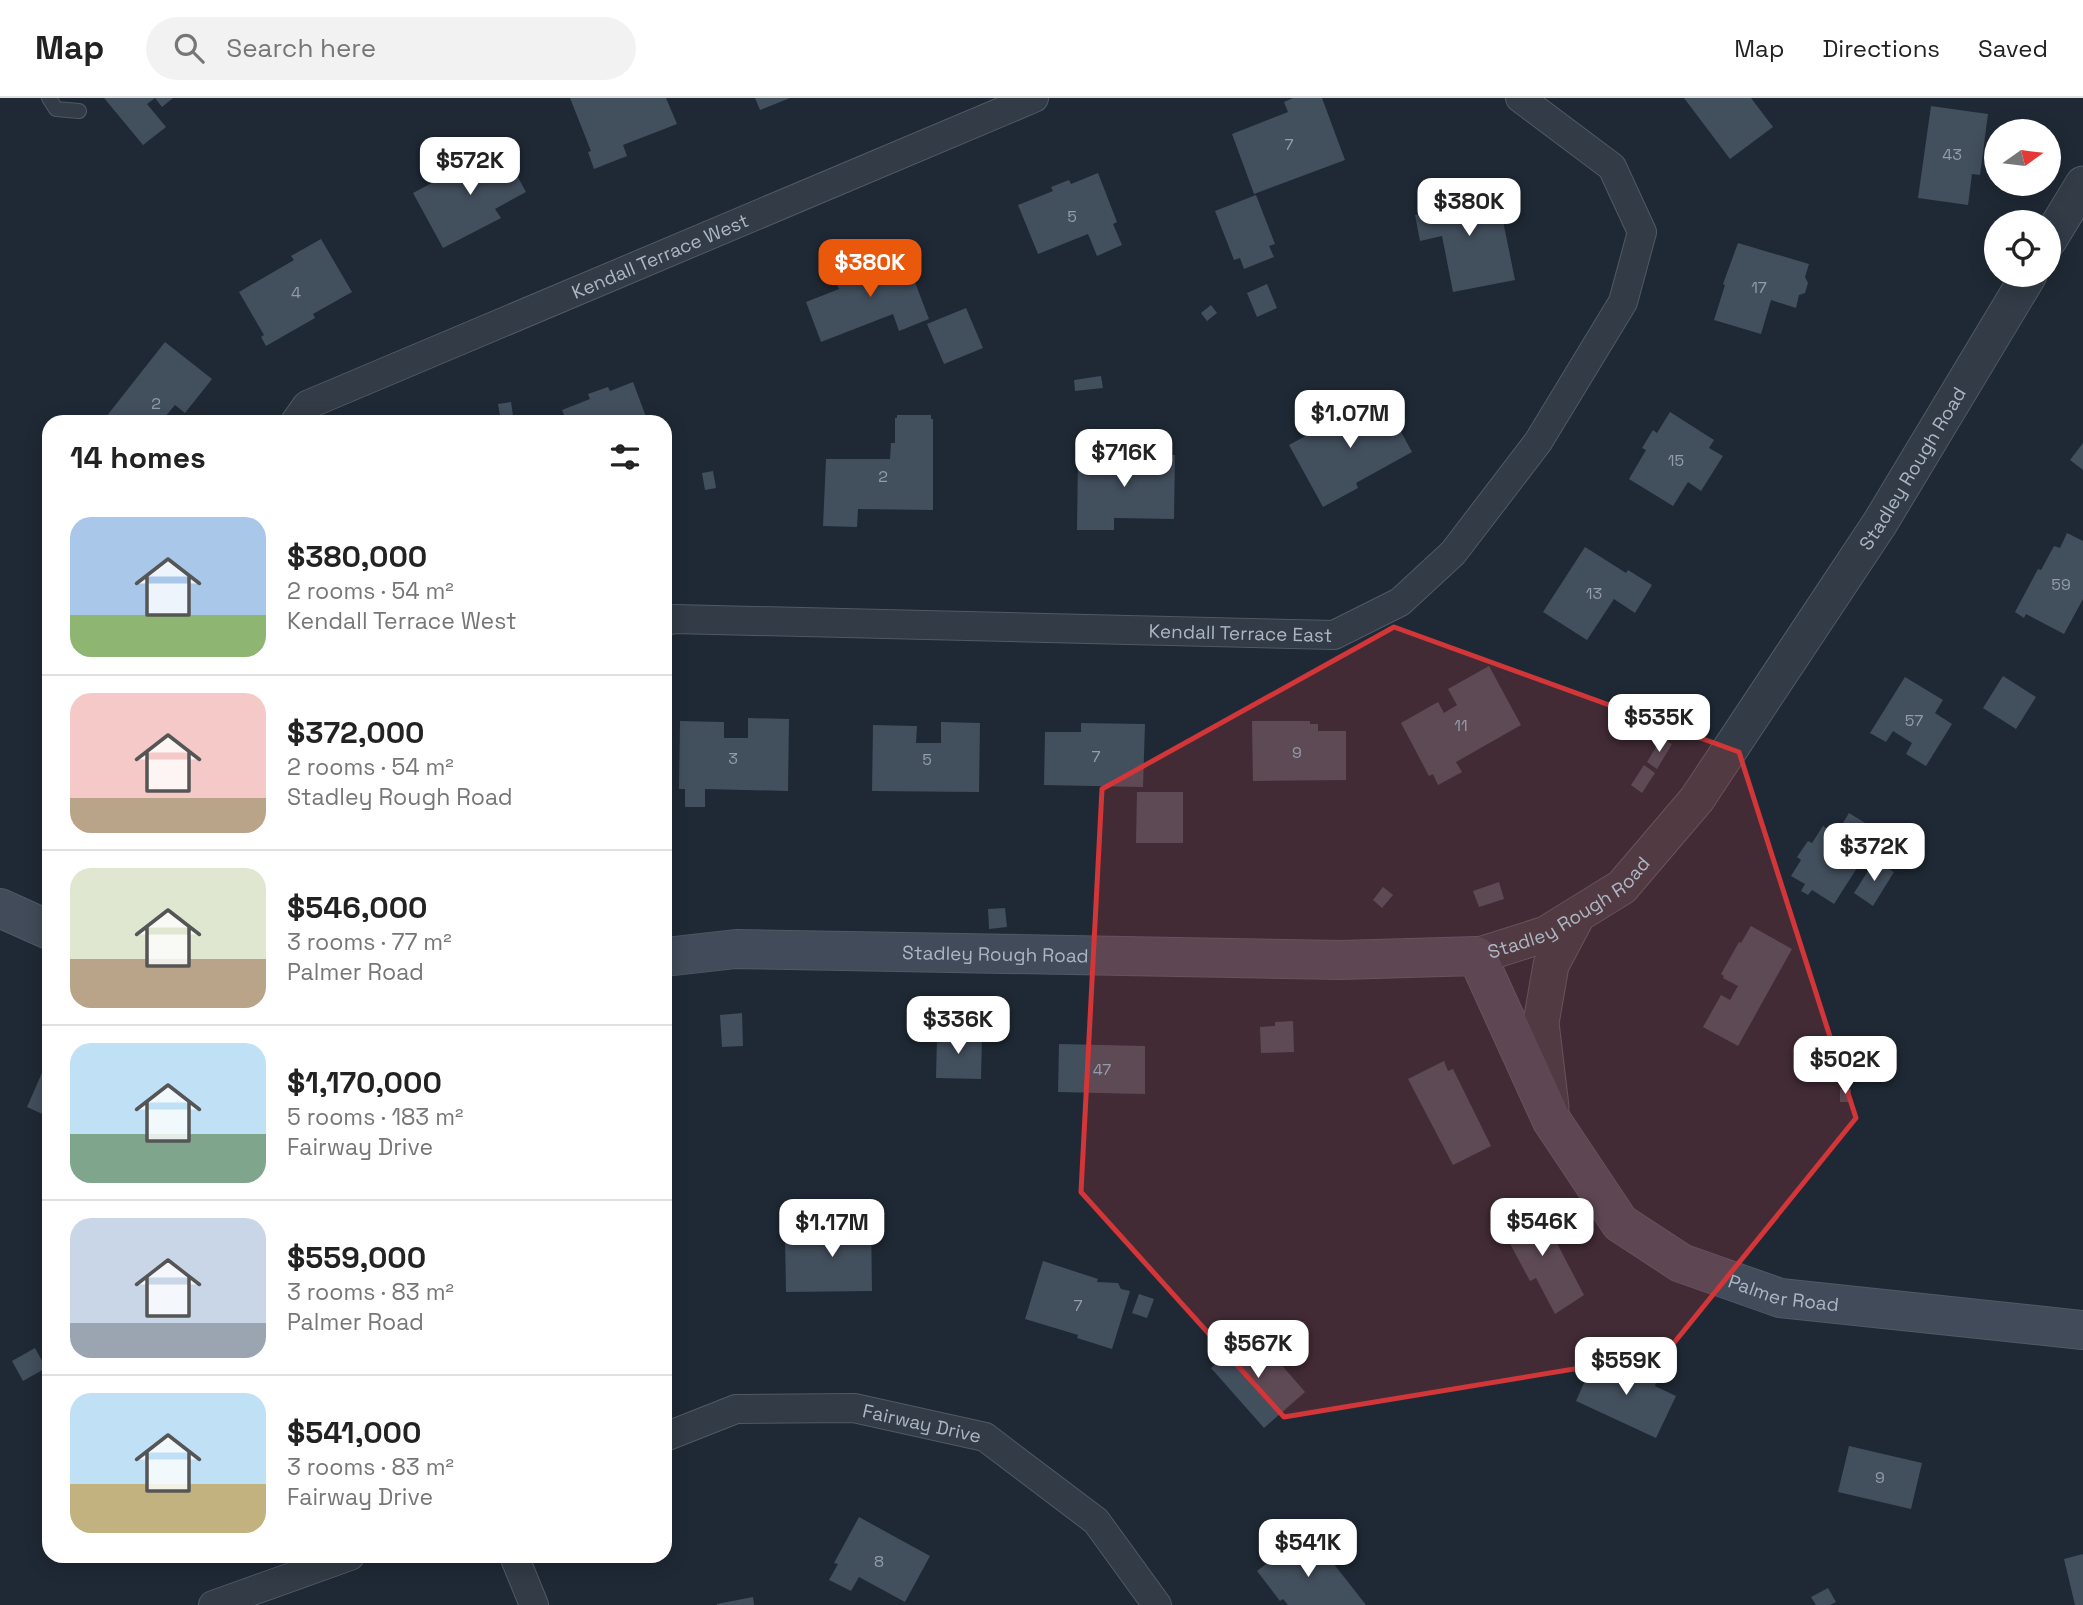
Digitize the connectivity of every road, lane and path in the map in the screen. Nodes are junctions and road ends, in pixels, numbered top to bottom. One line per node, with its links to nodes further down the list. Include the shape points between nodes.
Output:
1 (49, 98): 4 (lane, via 56,109)
2 (1034, 98): 8 (street, Kendall Terrace West, via 307,405)
3 (1520, 98): 9 (street, Kendall Terrace East, via 1612,167 1642,232 1623,302 1538,442 1452,553 1400,603 1334,635)
4 (79, 111)
5 (2083, 184): 6 (street)
6 (2061, 220)
7 (2022, 287): 11 (street, Stadley Rough Road, via 1881,523 1697,799 1622,887)
8 (300, 415)
9 (672, 621)
10 (0, 908): 12 (main road)
11 (1578, 914): 14 (street, Stadley Rough Road, via 1546,934); 15 (street, Palmer Road, via 1551,965 1541,1023)
12 (42, 927)
13 (672, 956): 14 (main road, Stadley Rough Road, via 736,949 1341,960)
14 (1477, 956): 15 (main road, Palmer Road)
15 (1552, 1121): 16 (main road, Palmer Road, via 1620,1223 1681,1263 1780,1298)
16 (2083, 1330)
17 (672, 1434): 22 (street, Fairway Drive, via 736,1409 854,1408 985,1437 1096,1521)
18 (330, 1563): 20 (street)
19 (517, 1563): 21 (street)
20 (213, 1605)
21 (534, 1605)
22 (1157, 1605)

